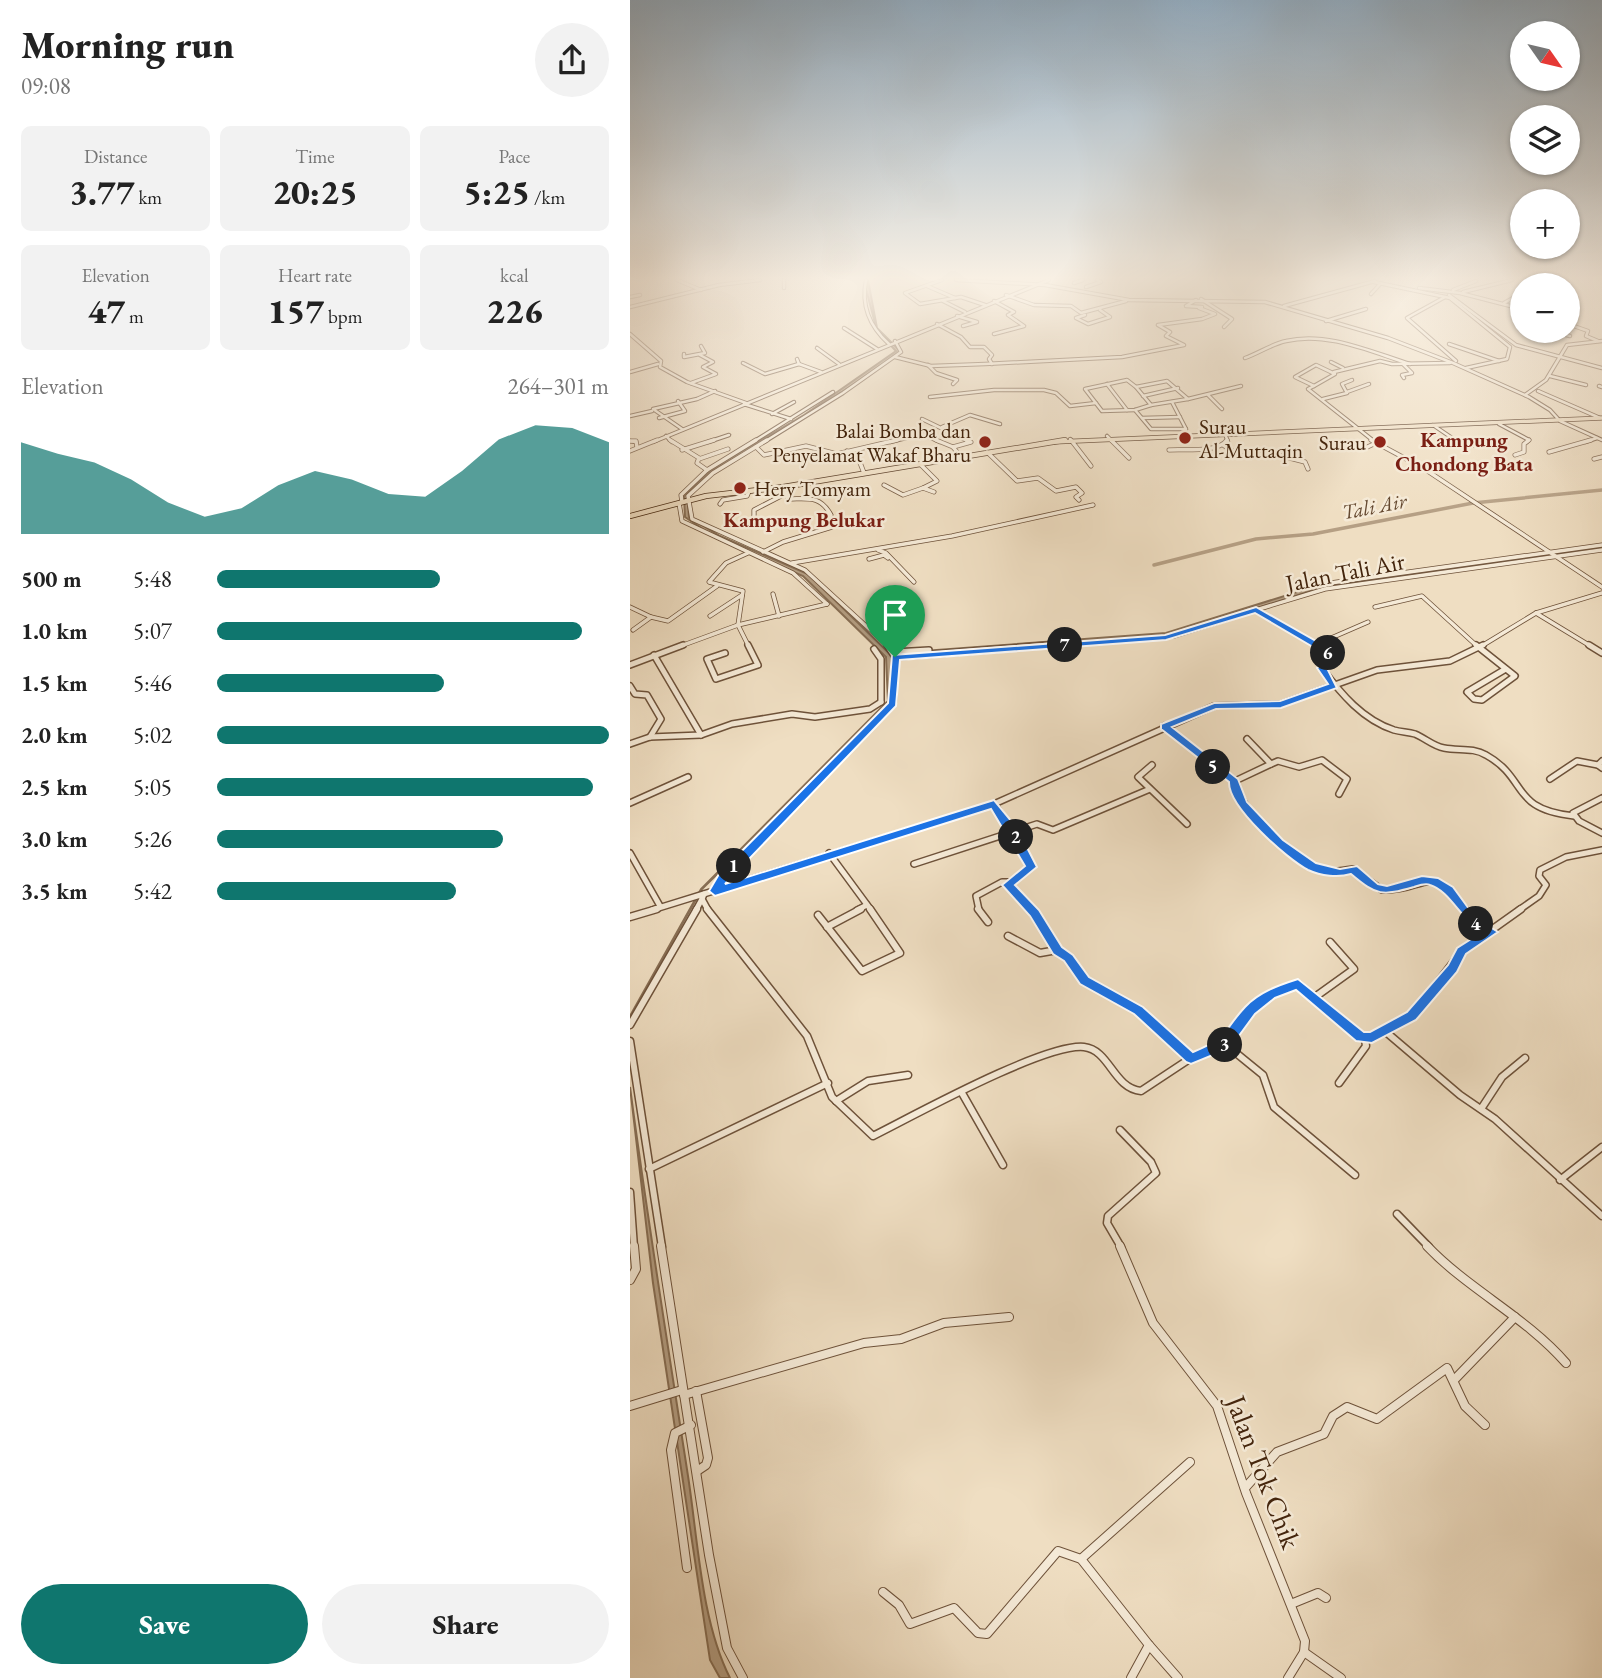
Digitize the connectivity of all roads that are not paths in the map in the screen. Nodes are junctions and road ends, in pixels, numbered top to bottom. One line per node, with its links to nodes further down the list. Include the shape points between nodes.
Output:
1 (658, 358): 22 (street)
2 (706, 358): 36 (street, via 713,362 703,367)
3 (831, 358): 24 (street)
4 (853, 358): 24 (street)
5 (893, 358): 98 (street)
6 (900, 358): 28 (street)
7 (990, 358): 25 (street)
8 (1094, 358): 25 (street)
9 (1391, 358): 27 (street)
10 (1439, 358): 21 (street)
11 (1453, 358): 21 (street)
12 (1490, 358): 17 (street)
13 (1507, 358): 17 (street)
14 (1560, 358): 38 (street)
15 (1561, 358): 29 (street)
16 (797, 359): 23 (street)
17 (1499, 361): 31 (street)
18 (1602, 361): 29 (street)
19 (1331, 362): 30 (street)
20 (743, 363): 23 (street, via 765,374)
21 (1453, 363): 27 (street); 31 (street)
22 (658, 364): 33 (street); 41 (street)
23 (799, 364): 34 (street)
24 (839, 364): 34 (street)
25 (992, 364): 28 (street)
26 (1403, 364): 27 (street); 30 (street, via 1380,361); 39 (street, via 1412,373 1402,375)
27 (1410, 364)
28 (928, 365): 42 (street, via 957,380)
29 (1594, 366): 32 (street)
30 (1343, 368): 35 (street)
31 (1466, 368): 55 (street)
32 (1602, 368)
33 (630, 372)
34 (821, 372): 63 (street)
35 (1334, 372): 47 (street); 47 (street, via 1316,365 1294,377)
36 (716, 374): 37 (street); 41 (street)
37 (722, 376)
38 (1550, 376): 45 (street); 51 (street)
39 (1404, 378)
40 (1352, 380): 53 (street, via 1342,385)
41 (691, 383): 50 (street)
42 (953, 384)
43 (1107, 384): 48 (street, via 1127,380); 64 (street, via 1085,388); 67 (street)
44 (1368, 384): 53 (street)
45 (1586, 384)
46 (1241, 386): 54 (street)
47 (1315, 386): 59 (street, via 1308,390)
48 (1136, 387): 49 (street, via 1167,380); 56 (street)
49 (1178, 388): 56 (street); 58 (street)
50 (715, 391): 60 (street); 63 (street)
51 (1538, 391): 55 (street); 75 (street)
52 (834, 392): 76 (street)
53 (1347, 392): 59 (street)
54 (1208, 394): 58 (street); 66 (street)
55 (1525, 395): 78 (street)
56 (1143, 396): 65 (street)
57 (930, 397): 64 (street, via 966,390 1044,390 1056,393 1071,407)
58 (1188, 399): 62 (street)
59 (1323, 399): 83 (street)
60 (678, 401): 69 (street); 73 (street, via 685,411)
61 (794, 402): 70 (street)
62 (1172, 402): 65 (street); 72 (street)
63 (745, 403): 70 (street); 84 (street)
64 (1096, 403): 67 (street, via 1104,412)
65 (1151, 405): 68 (street)
66 (1222, 409)
67 (1127, 410): 68 (street)
68 (1135, 410): 74 (street)
69 (652, 411): 71 (street); 73 (street)
70 (772, 414): 76 (street)
71 (630, 416)
72 (1180, 417): 74 (street); 85 (street)
73 (659, 418): 84 (street)
74 (1142, 418): 85 (street, via 1154,430)
75 (1601, 418): 78 (main road)
76 (791, 419): 117 (street)
77 (922, 419): 82 (street)
78 (1560, 421): 80 (main road); 90 (street)
79 (1000, 424): 82 (street, via 973,415)
80 (1499, 424): 81 (main road); 108 (street, via 1530,440 1523,444 1524,452)
81 (1433, 425): 83 (main road); 94 (street, via 1466,447)
82 (942, 427): 99 (street, via 971,442)
83 (1354, 427): 86 (main road); 95 (street)
84 (682, 429): 88 (street)
85 (1186, 431): 86 (main road); 89 (main road)
86 (1224, 431): 96 (street, via 1227,442)
87 (729, 435): 102 (street)
88 (666, 436): 97 (street); 102 (street)
89 (1107, 436): 91 (main road); 111 (street)
90 (1597, 438): 92 (street); 107 (street)
91 (1070, 439): 106 (main road); 115 (street)
92 (1602, 440)
93 (630, 441): 97 (street, via 636,441)
94 (1485, 442)
95 (1376, 443): 101 (street); 125 (street)
96 (1223, 445): 103 (street); 116 (street, via 1241,456 1271,453 1293,457 1305,462)
97 (637, 447): 104 (street)
98 (756, 447): 105 (street, via 764,454 806,446 835,454); 127 (street, via 713,473)
99 (953, 447): 105 (street, via 919,434); 109 (street)
100 (728, 449): 112 (street)
101 (1363, 449)
102 (682, 450): 112 (street)
103 (1169, 450)
104 (630, 451)
105 (847, 451): 118 (street, via 859,460)
106 (987, 452): 109 (main road); 126 (street, via 1016,481 1038,478 1056,491 1076,488 1082,493 1076,497)
107 (1549, 452)
108 (1515, 455)
109 (961, 457): 114 (main road)
110 (1602, 457): 113 (street)
111 (1129, 458)
112 (699, 459): 117 (street, via 697,463)
113 (1594, 459)
114 (920, 464): 118 (main road); 121 (street, via 937,481)
115 (1091, 466)
116 (1308, 469)
117 (707, 470): 127 (street, via 681,495)
118 (864, 473): 120 (main road)
119 (884, 485): 121 (street, via 902,495)
120 (783, 487): 123 (street); 124 (main road)
121 (923, 488): 122 (street)
122 (934, 492)
123 (785, 494): 132 (street, via 754,510 755,519); 136 (street, via 792,500 814,496 826,505 831,526)
124 (732, 496): 127 (main road); 128 (street)
125 (1472, 499): 130 (street)
126 (1079, 500)
127 (683, 502): 131 (main road); 136 (street, via 692,519); 138 (street, via 682,521)
128 (720, 503)
129 (1093, 505): 134 (street)
130 (1480, 505): 137 (street)
131 (630, 516)
132 (763, 524)
133 (1602, 547): 137 (street, Jalan Tali Air); 139 (street)
134 (873, 549): 135 (street); 141 (street)
135 (862, 551): 140 (street); 142 (street)
136 (762, 552): 142 (street)
137 (1553, 552): 139 (street); 145 (street, Jalan Tali Air)
138 (748, 553): 146 (street, via 726,564 709,582); 151 (street, via 793,573)
139 (1559, 556): 147 (street); 154 (street, Jalan Tali Air, via 1325,589)
140 (869, 559): 141 (street, via 884,555); 143 (street)
141 (894, 559): 144 (street)
142 (789, 564): 169 (street, via 805,570)
143 (877, 567)
144 (915, 582)
145 (1316, 585)
146 (717, 586): 150 (street, via 743,590); 158 (street, via 666,622)
147 (1602, 587)
148 (1602, 593): 155 (street)
149 (773, 594): 157 (street)
150 (742, 595): 156 (street); 160 (street)
151 (827, 604): 157 (street)
152 (630, 607): 158 (street)
153 (1375, 607): 164 (street, via 1421,596)
154 (1256, 610): 162 (street, Jalan Tali Air); 169 (street, via 1166,637)
155 (1536, 613): 164 (street); 167 (street)
156 (710, 616)
157 (779, 616): 160 (street)
158 (651, 617): 161 (street)
159 (1368, 622): 162 (street, via 1349,625)
160 (738, 625): 166 (street, via 758,665 716,679 707,659); 168 (street)
161 (632, 627)
162 (1315, 645): 172 (street, via 1332,659 1322,667)
163 (874, 649): 174 (street, via 881,659)
164 (1478, 649): 171 (street); 172 (street, via 1443,663 1377,670)
165 (929, 650): 169 (street)
166 (725, 653)
167 (1602, 653)
168 (654, 655): 170 (street); 177 (street)
169 (895, 655): 175 (street)
170 (630, 664)
171 (1504, 670): 171 (street, via 1468,691 1468,695 1481,700 1515,678)
172 (1334, 685): 176 (street, via 1281,705 1214,706); 192 (street, via 1360,711 1391,729 1437,746 1486,755 1538,810)
173 (630, 686): 178 (street, via 635,694 647,695 661,719)
174 (881, 702): 175 (street); 177 (street, via 870,709 732,724)
175 (892, 704): 201 (street, via 723,877)
176 (1164, 726): 186 (street); 191 (street)
177 (701, 735): 178 (street)
178 (650, 737): 180 (street)
179 (1247, 739): 181 (street)
180 (630, 744)
181 (1271, 764): 186 (street); 188 (street, via 1278,761 1300,767 1322,760 1347,779)
182 (1152, 765): 187 (street, via 1137,776)
183 (1600, 765): 185 (street, via 1577,761)
184 (688, 777): 190 (street)
185 (1550, 779)
186 (1235, 781): 209 (street, via 1243,804 1279,843 1312,867 1340,873 1353,869 1374,887 1387,891 1433,881 1449,890 1470,920)
187 (1150, 789): 193 (street); 194 (street, via 1053,830 1037,824)
188 (1339, 794)
189 (1602, 798): 192 (street, via 1577,809)
190 (630, 803)
191 (994, 804): 194 (street); 198 (street)
192 (1574, 816): 195 (street)
193 (1187, 824)
194 (1013, 831): 199 (street); 200 (street, via 1031,867)
195 (1602, 833)
196 (1602, 850): 209 (street, via 1566,857 1541,870 1539,876 1546,885 1543,892)
197 (630, 853): 204 (street)
198 (829, 853): 201 (street); 203 (street)
199 (914, 864)
200 (1009, 882): 207 (street, via 976,897 976,906); 212 (street)
201 (715, 891): 202 (street)
202 (704, 896): 204 (street); 214 (street); 222 (street, via 710,914 807,1035)
203 (867, 905): 208 (street); 208 (street, via 900,949 898,955 862,971)
204 (660, 906): 206 (street)
205 (818, 915): 208 (street)
206 (630, 917)
207 (988, 922)
208 (827, 927)
209 (1491, 932): 215 (street, via 1462,951 1412,1016)
210 (1008, 936): 212 (street, via 1040,953)
211 (1330, 942): 213 (street, via 1354,969)
212 (1057, 950): 219 (street, via 1085,981 1138,1010)
213 (1315, 997): 216 (street); 218 (street, via 1298,984 1271,995 1250,1010)
214 (630, 1025)
215 (1386, 1032): 216 (street); 226 (street)
216 (1365, 1039): 223 (street, via 1366,1046)
217 (630, 1041): 230 (street)
218 (1225, 1044): 219 (street); 231 (street, via 1263,1074 1275,1107)
219 (1191, 1058): 224 (street, via 1136,1091 1113,1074 1096,1052 1079,1046 1023,1063)
220 (1525, 1058): 226 (street, via 1502,1077)
221 (908, 1075): 225 (street, via 867,1081)
222 (828, 1083): 225 (street); 230 (street)
223 (1339, 1083)
224 (961, 1093): 225 (street, via 873,1136); 229 (street)
225 (836, 1101)
226 (1481, 1109): 232 (street)
227 (1120, 1130): 251 (street, Jalan Tok Chik, via 1156,1173 1146,1186 1110,1211 1107,1223 1153,1323 1217,1406)
228 (1602, 1147): 232 (street)
229 (1003, 1165)
230 (649, 1169): 243 (street)
231 (1355, 1175)
232 (1560, 1180): 236 (street)
233 (630, 1192): 234 (street)
234 (631, 1204): 237 (street, via 636,1269)
235 (1397, 1214): 239 (street, via 1449,1269)
236 (1602, 1216)
237 (630, 1280)
238 (1009, 1317): 242 (street, via 944,1322 901,1339 864,1343)
239 (1515, 1317): 240 (street); 241 (street)
240 (1566, 1363)
241 (1455, 1379): 246 (street, via 1465,1406); 251 (street, via 1447,1368 1377,1419 1347,1407 1333,1416 1324,1434 1277,1452)
242 (696, 1391): 243 (street); 247 (street)
243 (681, 1392): 244 (street); 245 (street)
244 (630, 1406)
245 (689, 1425): 248 (street); 253 (street, via 675,1433 671,1450)
246 (1485, 1425)
247 (704, 1432): 248 (street); 250 (street, via 708,1461)
248 (692, 1437): 250 (street)
249 (1190, 1462): 252 (street)
250 (697, 1471): 259 (street, via 727,1646)
251 (1245, 1488): 256 (street, Jalan Tok Chik)
252 (1081, 1559): 254 (street, via 1058,1551 986,1634 978,1633 954,1608 910,1625 899,1605); 257 (street)
253 (687, 1568)
254 (883, 1592)
255 (1326, 1598): 256 (street, via 1311,1594)
256 (1291, 1604): 258 (street, Jalan Tok Chik, via 1305,1642)
257 (1149, 1645): 260 (street); 261 (street)
258 (1304, 1652): 262 (street); 263 (street)
259 (743, 1678)
260 (1131, 1678)
261 (1178, 1678)
262 (1288, 1678)
263 (1341, 1678)

